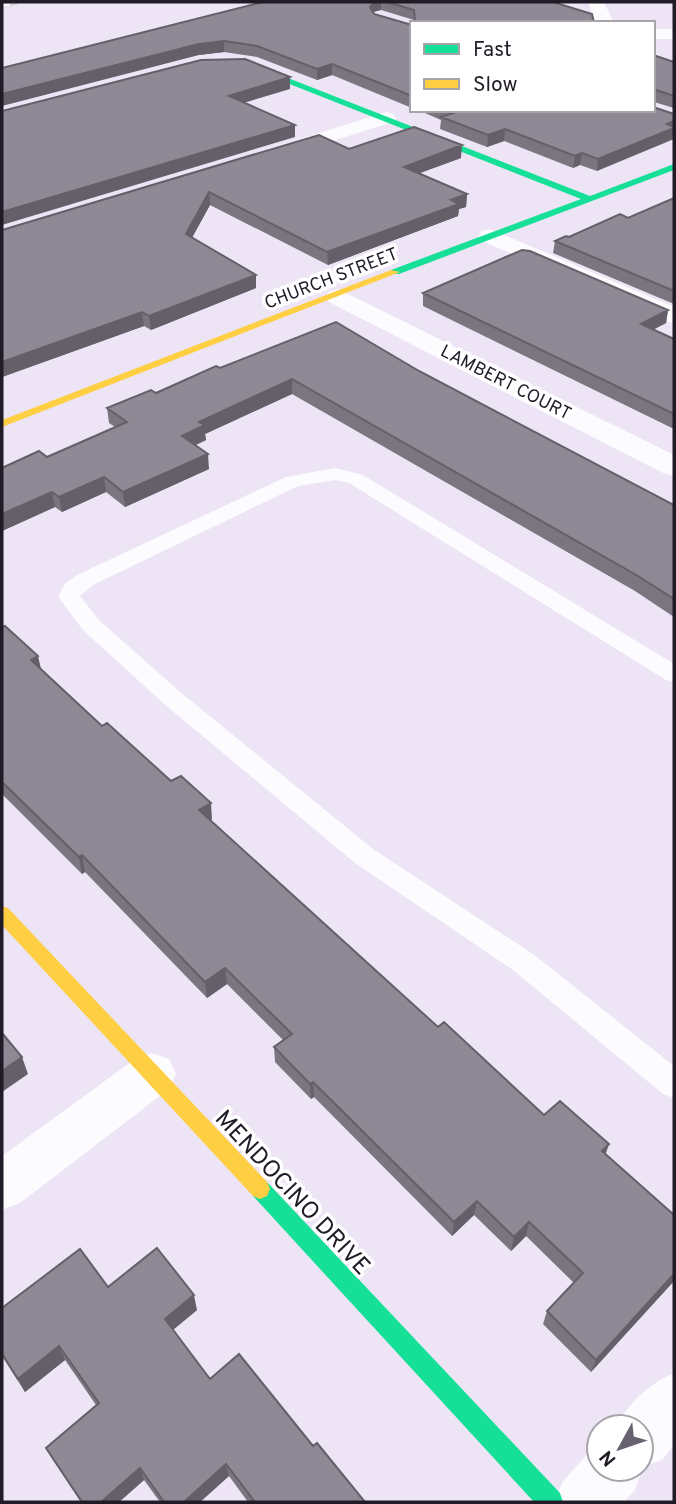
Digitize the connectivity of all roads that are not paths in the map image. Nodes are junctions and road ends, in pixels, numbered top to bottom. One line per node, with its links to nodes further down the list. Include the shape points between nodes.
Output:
1 (596, 2): 2 (street)
2 (604, 21)
3 (655, 34): 4 (street)
4 (674, 34)
5 (224, 61): 6 (street, via 249,63)
6 (386, 118): 7 (street); 9 (street)
7 (253, 159)
8 (674, 167): 9 (street, CHURCH STREET)
9 (588, 198): 10 (street, CHURCH STREET)
10 (490, 236): 11 (street, CHURCH STREET); 12 (street)
11 (338, 297): 13 (street, CHURCH STREET); 14 (street, LAMBERT COURT)
12 (674, 316)
13 (2, 425)
14 (674, 467)
15 (674, 674): 18 (lane, via 356,479 335,474 293,481 85,580 69,597 91,625 161,688 364,856 523,962)
16 (2, 913): 17 (street, MENDOCINO DRIVE)
17 (152, 1074): 19 (street); 23 (street, MENDOCINO DRIVE)
18 (674, 1084)
19 (2, 1186)
20 (674, 1402): 21 (street)
21 (655, 1423)
22 (601, 1483): 24 (street)
23 (551, 1502)
24 (584, 1502)

